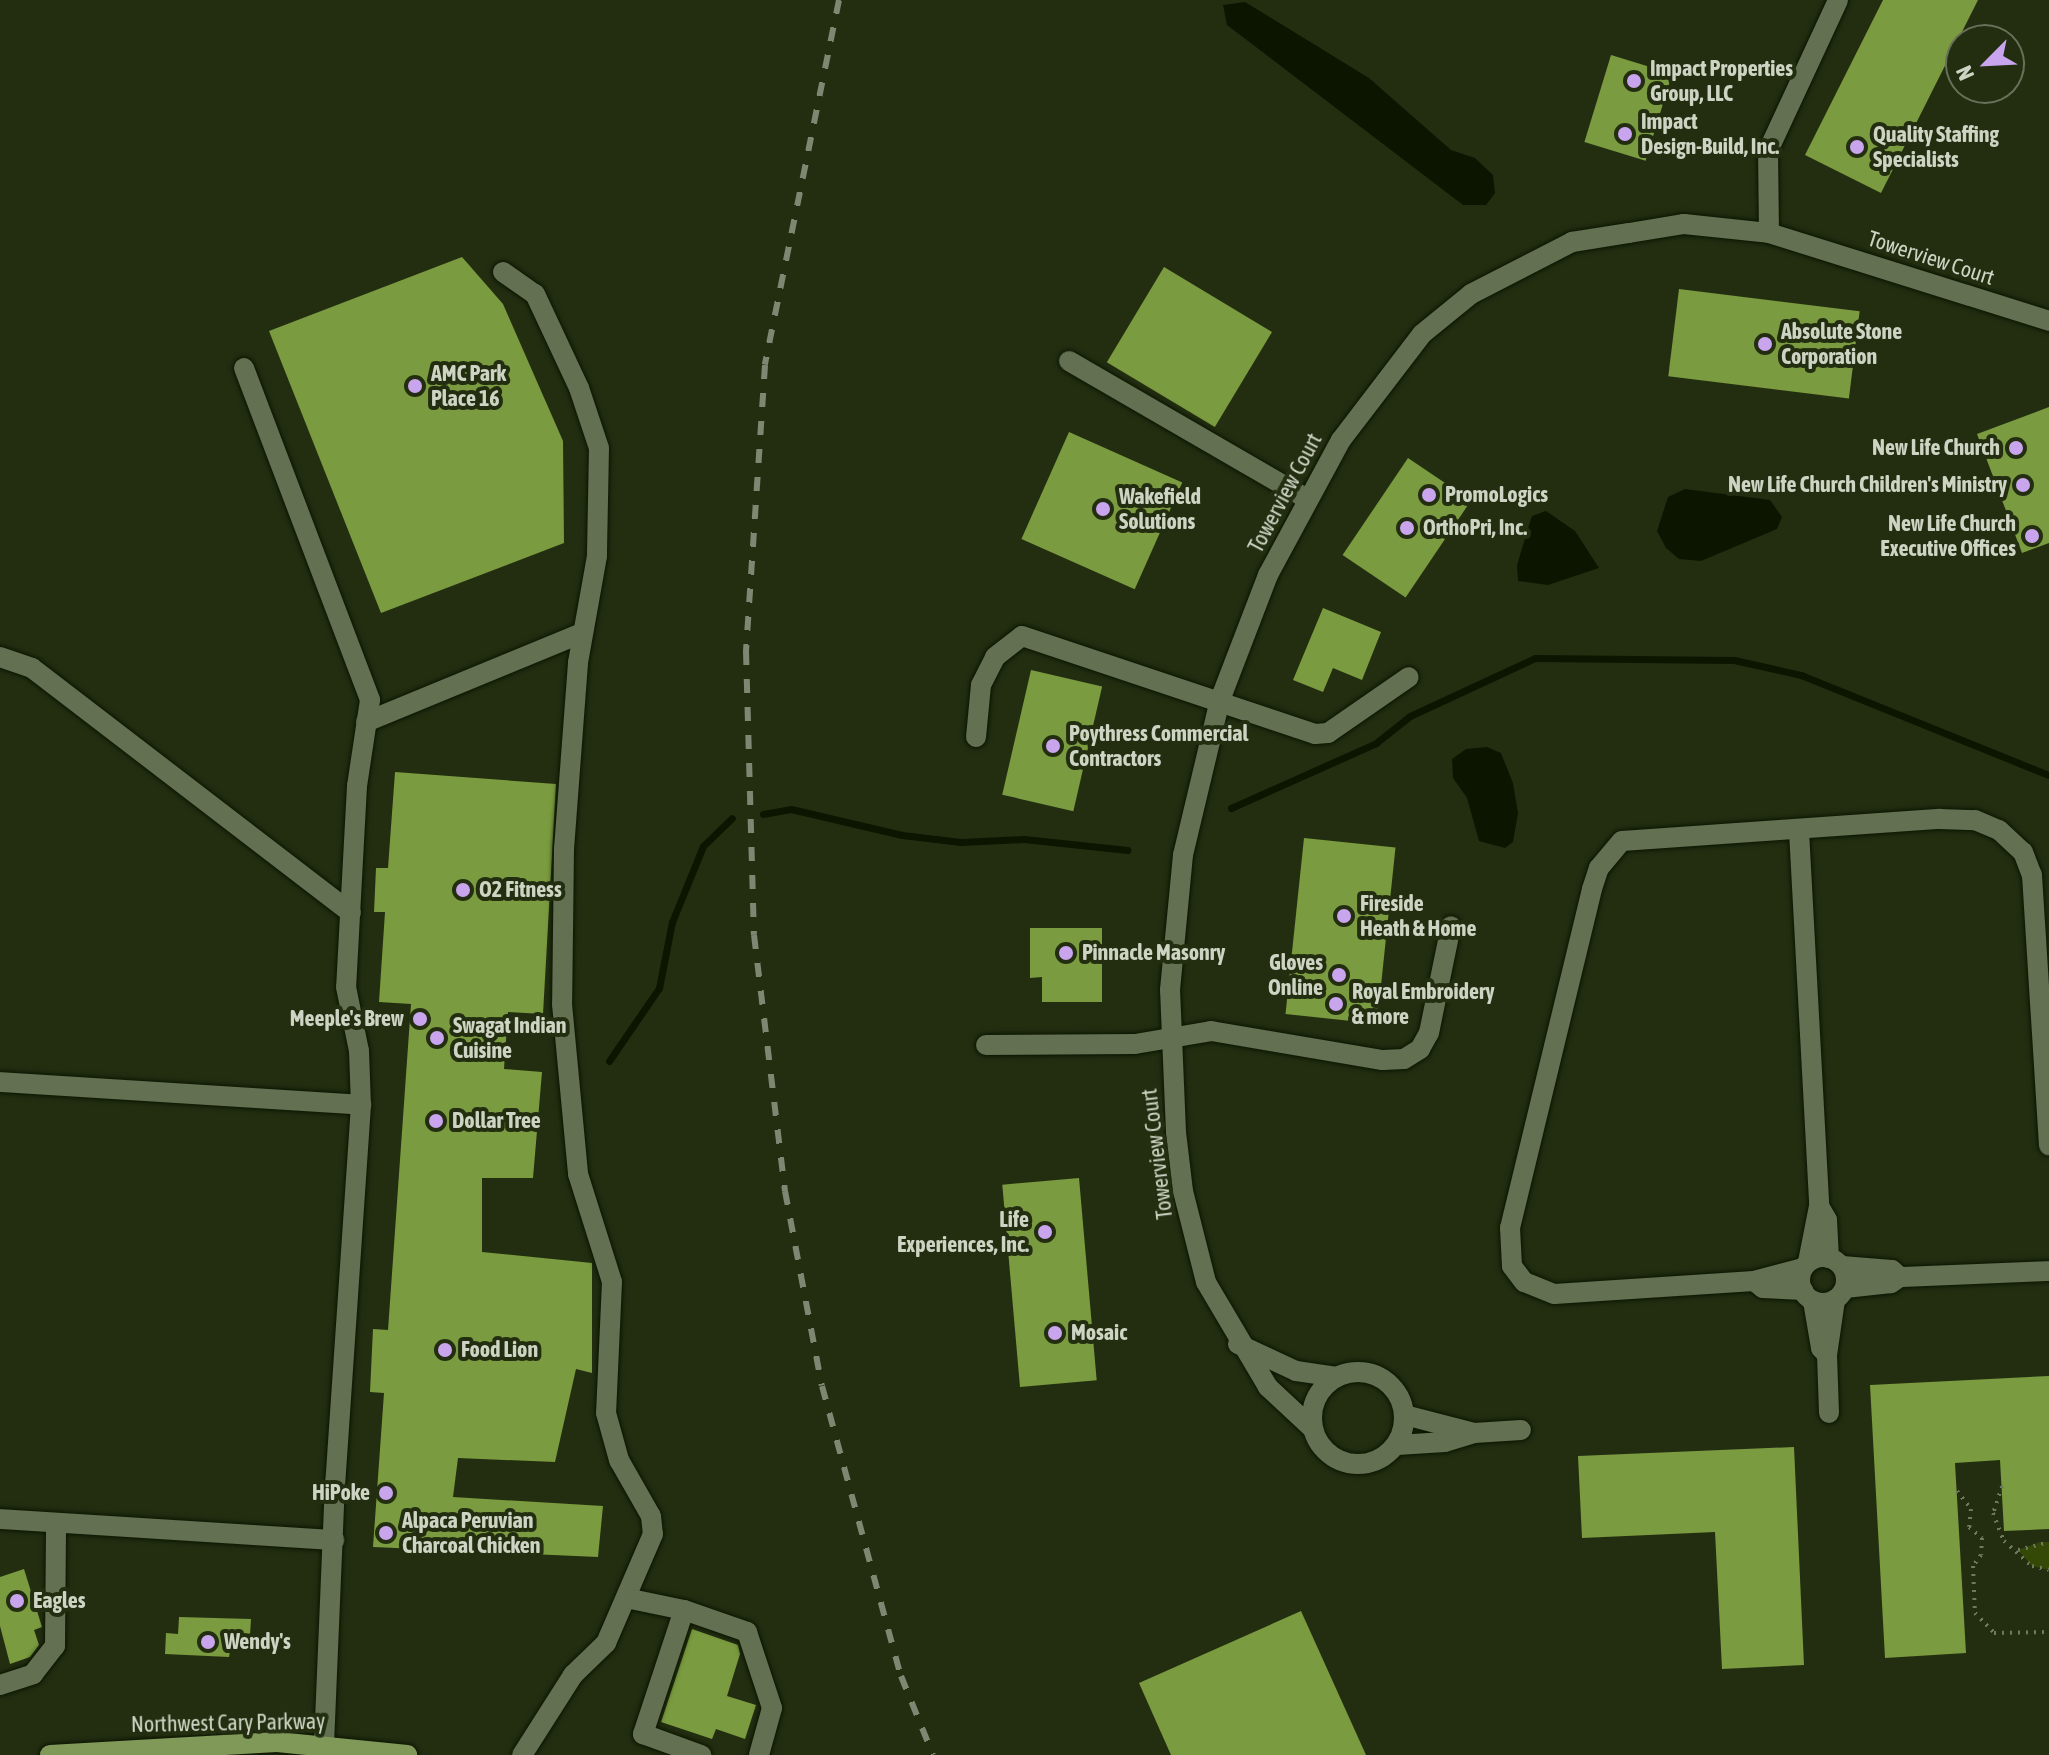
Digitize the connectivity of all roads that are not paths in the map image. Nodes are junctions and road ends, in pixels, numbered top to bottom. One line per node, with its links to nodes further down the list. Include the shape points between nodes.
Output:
1 (1838, 0): 2 (street, via 1768,151)
2 (1769, 233): 4 (street, Towerview Court); 7 (street, Towerview Court, via 1684,224 1572,242 1471,294 1422,334 1383,381)
3 (503, 272): 8 (street, via 535,294 596,433 597,556)
4 (2049, 321)
5 (1069, 361): 7 (street)
6 (244, 368): 12 (street, via 370,700)
7 (1307, 499): 11 (street, Towerview Court, via 1242,635)
8 (582, 633): 12 (street); 42 (street, via 564,849 562,1004 578,1174 612,1282 606,1413 619,1460 651,1516 653,1534 643,1569)
9 (0, 657): 15 (street, via 32,668)
10 (1409, 677): 11 (street, via 1328,733 1315,734)
11 (1220, 700): 13 (street, via 1022,636 995,657 981,685); 17 (street, Towerview Court, via 1183,855)
12 (366, 722): 15 (street)
13 (976, 737)
14 (1799, 831): 21 (street, via 1975,820 1999,830 2023,852 2032,875); 22 (street); 27 (street, via 1639,838 1609,851 1592,889 1510,1228 1512,1266 1524,1282 1554,1294)
15 (351, 913): 20 (street, via 346,987 359,1051)
16 (1451, 926): 17 (street, via 1429,1033 1420,1049 1404,1059 1383,1060 1211,1031)
17 (1169, 1038): 18 (street, via 1135,1044); 30 (street, Towerview Court, via 1176,1132 1193,1238 1206,1282)
18 (986, 1045)
19 (0, 1082): 20 (street)
20 (361, 1105): 41 (street)
21 (2049, 1145)
22 (1819, 1206): 23 (street, via 1825,1210); 24 (street)
23 (1836, 1262): 24 (street); 26 (street, via 1892,1270); 28 (street)
24 (1806, 1265): 27 (street); 29 (street)
25 (2049, 1271): 26 (street)
26 (1900, 1277): 28 (street)
27 (1754, 1281): 29 (street, via 1763,1288)
28 (1840, 1294): 29 (street); 31 (street)
29 (1808, 1296): 31 (street)
30 (1238, 1344): 32 (street, via 1296,1371); 35 (street, Towerview Court, via 1268,1387)
31 (1827, 1355): 33 (street)
32 (1337, 1377): 34 (street, via 1352,1372 1381,1378 1393,1387); 35 (street, via 1316,1399)
33 (1829, 1413)
34 (1405, 1415): 37 (street); 38 (street)
35 (1313, 1429): 38 (street, via 1329,1454 1342,1462 1372,1463)
36 (1521, 1430): 37 (street)
37 (1474, 1433): 38 (street, via 1445,1442)
38 (1397, 1445)
39 (0, 1519): 40 (street)
40 (56, 1523): 41 (street); 44 (street, via 55,1646 33,1674)
41 (334, 1540): 45 (street)
42 (626, 1598): 43 (street); 48 (street, via 606,1643 573,1675)
43 (684, 1610): 49 (street, via 643,1734); 50 (street, via 747,1632 772,1708)
44 (0, 1685)
45 (324, 1744): 46 (main road, Northwest Cary Parkway, via 199,1744); 47 (main road, Northwest Cary Parkway)
46 (50, 1755)
47 (407, 1755)
48 (522, 1755)
49 (701, 1755)
50 (759, 1755)

